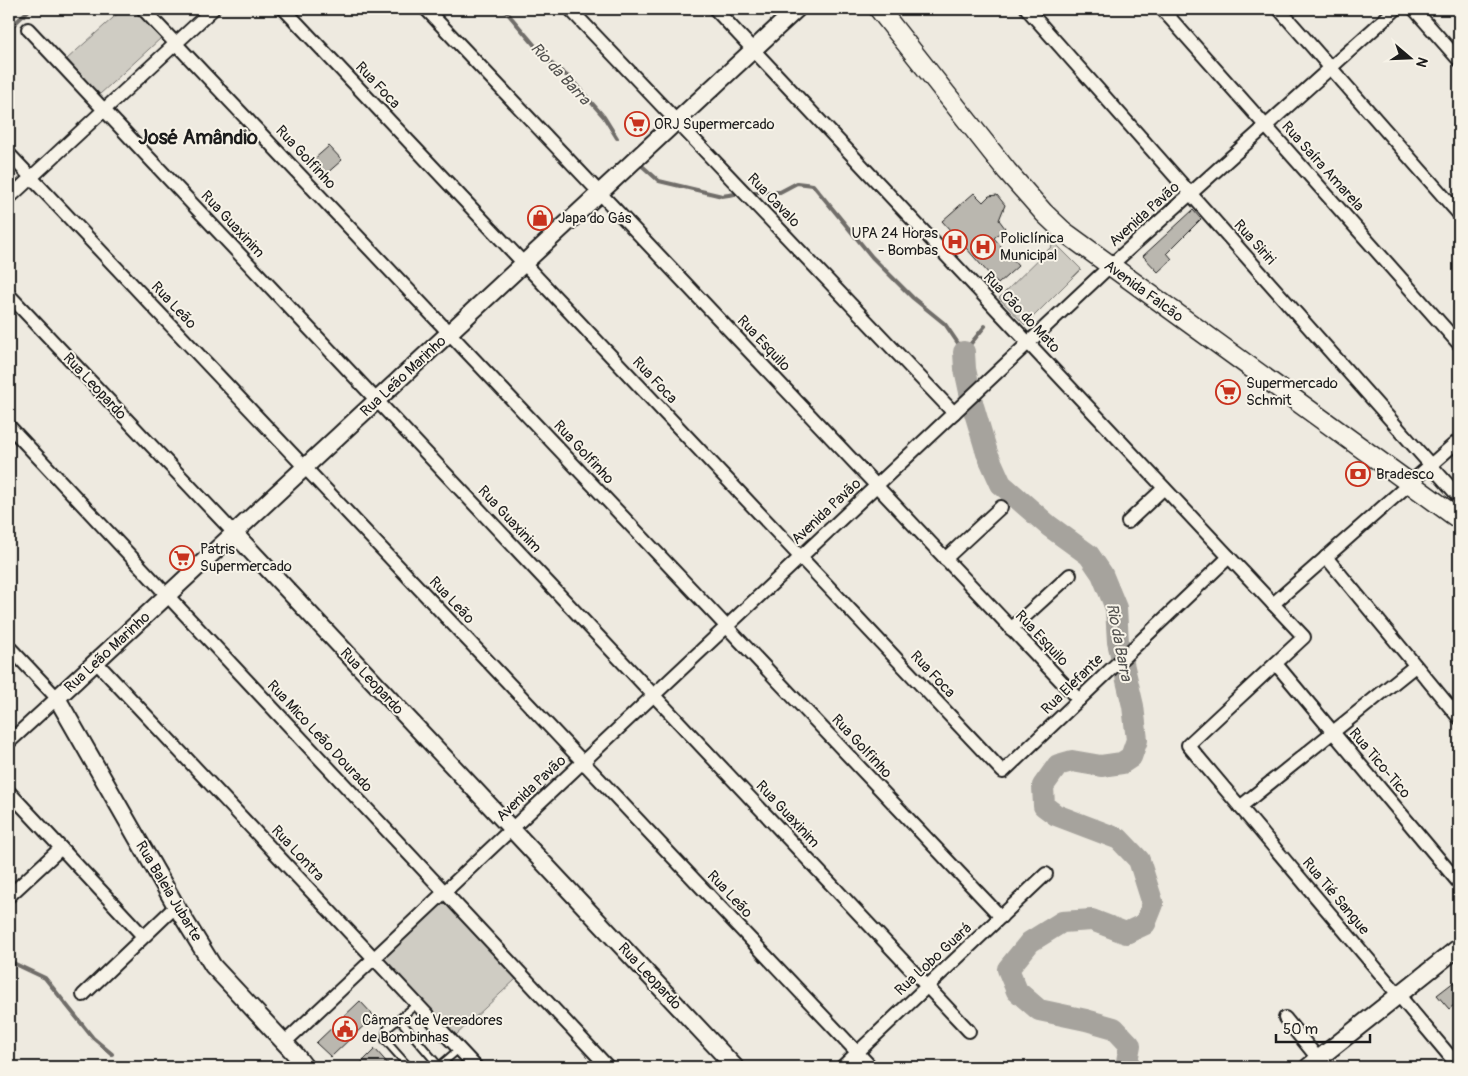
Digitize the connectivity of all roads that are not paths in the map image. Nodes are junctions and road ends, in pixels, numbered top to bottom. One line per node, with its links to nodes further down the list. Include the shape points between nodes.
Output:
1 (143, 9): 15 (street, Rua Golfinho)
2 (213, 9): 15 (street)
3 (284, 9): 28 (street, Rua Foca)
4 (426, 9): 24 (street, Rua Esquilo)
5 (570, 9): 20 (street, Rua Cavalo)
6 (716, 9): 16 (street, Rua Cão do Mato)
7 (797, 9): 16 (street, Rua Leão Marinho)
8 (879, 9): 29 (main road, Avenida Falcão, via 1027,194 1064,231)
9 (1027, 9): 25 (street, Rua Siriri)
10 (1162, 9): 21 (street, Rua Saíra Amarela)
11 (1279, 9): 18 (street)
12 (1396, 9): 18 (street, Avenida Pavão)
13 (1414, 9): 17 (street)
14 (28, 29): 19 (street, Rua Guaxinim)
15 (176, 43): 19 (street); 31 (street, Rua Golfinho)
16 (754, 49): 20 (street, Rua Leão Marinho); 32 (street, Rua Cão do Mato)
17 (1459, 60)
18 (1331, 68): 21 (street, Avenida Pavão); 27 (street)
19 (104, 110): 23 (street); 34 (street, Rua Guaxinim)
20 (676, 121): 24 (street, Rua Leão Marinho); 35 (street, Rua Cavalo)
21 (1266, 126): 25 (street, Avenida Pavão); 33 (street, Rua Saíra Amarela)
22 (9, 154): 23 (street, Rua Leão)
23 (31, 178): 26 (street); 39 (street, Rua Leão)
24 (600, 193): 28 (street, Rua Leão Marinho); 41 (street, Rua Esquilo)
25 (1191, 194): 29 (street, Avenida Pavão); 38 (street, Rua Siriri)
26 (9, 198)
27 (1459, 214)
28 (524, 264): 31 (street, Rua Leão Marinho); 50 (street, Rua Foca)
29 (1110, 266): 32 (street, Avenida Pavão); 40 (main road, Avenida Falcão)
30 (9, 295): 47 (street, Rua Leopardo)
31 (449, 332): 34 (street, Rua Leão Marinho); 55 (street, Rua Golfinho)
32 (1028, 343): 35 (street, Avenida Pavão); 42 (street, Rua Cão do Mato)
33 (1459, 344)
34 (377, 400): 39 (street, Rua Leão Marinho); 61 (street, Rua Guaxinim)
35 (954, 413): 41 (street, Avenida Pavão)
36 (9, 426): 53 (street, Rua Mico Leão Dourado)
37 (1459, 440): 38 (street)
38 (1431, 465): 40 (street); 43 (street, Rua Siriri)
39 (305, 467): 47 (street, Rua Leão Marinho); 67 (street, Rua Leão)
40 (1410, 483): 45 (main road, Avenida Falcão); 49 (street)
41 (876, 486): 50 (street, Avenida Pavão); 51 (street, Rua Esquilo)
42 (1164, 488): 46 (street); 48 (street, Rua Cão do Mato)
43 (1459, 497)
44 (1001, 507): 51 (street)
45 (1459, 519)
46 (1128, 522)
47 (234, 534): 53 (street, Rua Leão Marinho); 71 (street, Rua Leopardo)
48 (1229, 557): 54 (street, Rua Cão do Mato); 63 (street, Rua Elefante)
49 (1326, 557): 54 (street); 60 (street)
50 (800, 558): 55 (street, Avenida Pavão); 68 (street, Rua Foca)
51 (946, 559): 56 (street, Rua Esquilo)
52 (1070, 575): 56 (street)
53 (167, 596): 58 (street, Rua Leão Marinho); 75 (street, Rua Mico Leão Dourado)
54 (1272, 604): 59 (street, Rua Cão do Mato, via 1304,638)
55 (727, 627): 61 (street, Avenida Pavão); 78 (street, Rua Golfinho)
56 (1011, 629): 63 (street, Rua Esquilo)
57 (9, 647): 62 (street)
58 (96, 662): 62 (street, Rua Leão Marinho); 81 (street, Rua Lontra)
59 (1276, 664): 65 (street, Rua Tico-Tico); 70 (street, Rua Tié Sangue, via 1188,745)
60 (1416, 666): 64 (street); 65 (street)
61 (654, 695): 67 (street, Avenida Pavão); 82 (street, Rua Guaxinim)
62 (56, 698): 66 (street, Rua Leão Marinho); 77 (street, Rua Baleia Jubarte)
63 (1079, 700): 68 (street, Rua Elefante)
64 (1459, 718)
65 (1333, 732): 70 (street); 74 (street, Rua Tico-Tico)
66 (9, 742)
67 (583, 762): 71 (street, Avenida Pavão); 91 (street, Rua Leão)
68 (1003, 772)
69 (9, 792): 72 (street)
70 (1240, 807): 84 (street, Rua Tié Sangue)
71 (511, 829): 75 (street, Avenida Pavão); 98 (street, Rua Leopardo)
72 (61, 848): 76 (street); 79 (street)
73 (1046, 874): 78 (street, Rua Lobo Guará)
74 (1459, 883)
75 (444, 892): 81 (street, Avenida Pavão); 97 (street, Rua Mico Leão Dourado)
76 (9, 896)
77 (176, 906): 79 (street); 89 (street, Rua Baleia Jubarte, via 222,977)
78 (1001, 917): 82 (street, Rua Lobo Guará)
79 (142, 936): 83 (street)
80 (1459, 948): 84 (street)
81 (374, 958): 85 (street, Rua Lontra); 89 (street, Avenida Pavão)
82 (927, 987): 88 (street, Rua Guaxinim); 91 (street, Rua Lobo Guará)
83 (83, 995)
84 (1399, 996): 92 (street); 101 (street, Rua Tié Sangue)
85 (417, 1004): 87 (lane); 90 (street, Rua Lontra)
86 (1285, 1018): 92 (street)
87 (398, 1019): 95 (lane, via 387,1029 385,1040); 96 (lane)
88 (969, 1031)
89 (284, 1043): 94 (street, Rua Baleia Jubarte)
90 (459, 1049): 93 (street, Rua Lontra); 96 (lane)
91 (858, 1053): 99 (street, Rua Lobo Guará); 100 (street, Rua Leão)
92 (1317, 1065)
93 (471, 1066)
94 (305, 1067)
95 (409, 1067)
96 (438, 1067)
97 (608, 1067)
98 (735, 1067)
99 (842, 1067)
100 (871, 1067)
101 (1459, 1067)

